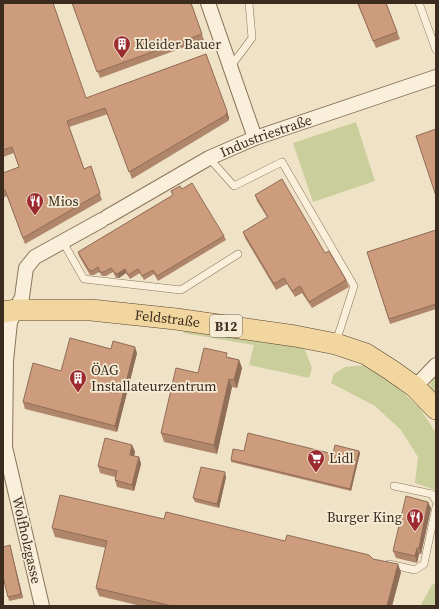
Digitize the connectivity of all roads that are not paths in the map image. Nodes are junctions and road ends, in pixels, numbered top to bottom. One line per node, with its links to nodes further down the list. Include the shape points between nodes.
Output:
1 (208, 3): 5 (street)
2 (248, 3): 5 (lane, via 252,38)
3 (419, 3): 4 (lane)
4 (436, 50)
5 (230, 67): 7 (street)
6 (436, 77): 7 (street, Industriestraße)
7 (255, 138): 8 (street, Industriestraße)
8 (209, 158): 9 (street, Industriestraße); 12 (lane, via 234,186 282,162 354,286)
9 (63, 242): 10 (lane, via 84,279 181,290); 11 (street, Industriestraße, via 35,257 26,268 22,297)
10 (238, 254)
11 (10, 311): 12 (main road, Feldstraße / B12, via 91,310 168,318); 21 (street, Wolfholzgasse, via 6,361 5,447)
12 (336, 344): 14 (main road, Feldstraße / B12, via 366,354)
13 (436, 365): 14 (street)
14 (415, 387): 15 (main road); 16 (main road, B12)
15 (436, 409)
16 (436, 419)
17 (394, 486): 18 (lane, via 432,494)
18 (436, 501)
19 (436, 507): 20 (lane, via 424,564 415,570)
20 (385, 563)
21 (42, 606)

